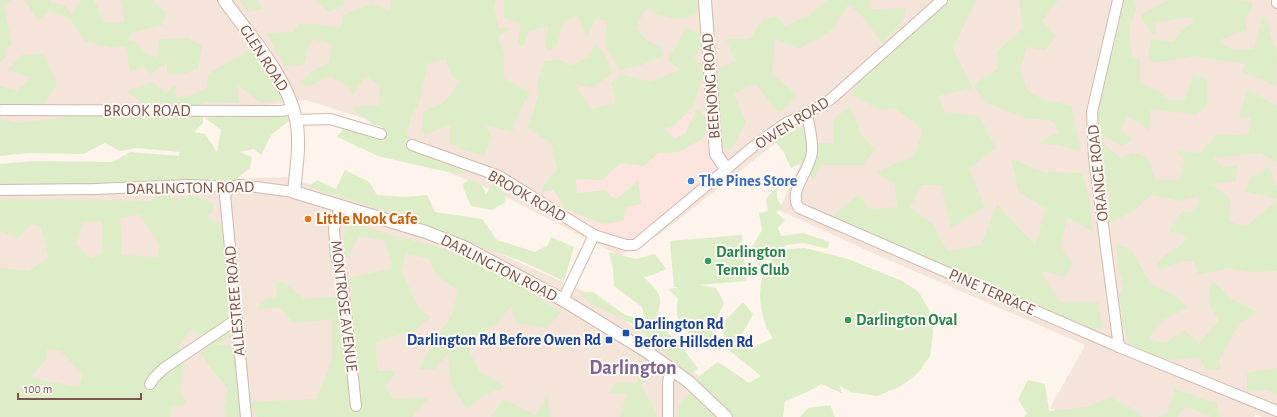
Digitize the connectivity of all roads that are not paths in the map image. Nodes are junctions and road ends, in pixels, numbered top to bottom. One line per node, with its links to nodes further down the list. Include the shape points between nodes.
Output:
1 (224, 0): 8 (street, GLEN ROAD, via 277,73 286,88)
2 (705, 0): 12 (street, BEENONG ROAD, via 716,154)
3 (942, 0): 9 (street, OWEN ROAD, via 831,99)
4 (1118, 0): 20 (street, ORANGE ROAD, via 1092,112 1094,157)
5 (1277, 0): 6 (street)
6 (1277, 3)
7 (2, 110): 8 (street, BROOK ROAD, via 281,111)
8 (294, 114): 10 (street, BROOK ROAD, via 330,119); 15 (street, GLEN ROAD, via 297,158)
9 (807, 114): 12 (street, OWEN ROAD, via 786,123); 20 (street, PINE TERRACE, via 812,153 796,191 795,199 799,208)
10 (381, 134)
11 (412, 145): 17 (street, BROOK ROAD, via 499,176)
12 (726, 169): 17 (street, OWEN ROAD, via 635,245 626,245)
13 (230, 187): 14 (street, DARLINGTON ROAD, via 189,185); 15 (street, DARLINGTON ROAD, via 240,185); 19 (street, ALLESTREE ROAD, via 225,195)
14 (0, 190)
15 (294, 192): 16 (street, DARLINGTON ROAD)
16 (340, 206): 18 (street, DARLINGTON ROAD, via 426,232 464,247); 23 (street, MONTROSE AVENUE, via 334,236 342,276)
17 (594, 235): 18 (street)
18 (563, 300): 21 (street, DARLINGTON ROAD)
19 (237, 319): 22 (street, via 163,369); 25 (street, ALLESTREE ROAD)
20 (1119, 347): 24 (street, PINE TERRACE)
21 (671, 369): 26 (street, via 668,382); 27 (street, DARLINGTON ROAD, via 689,382)
22 (150, 384)
23 (356, 406)
24 (1277, 411)
25 (246, 417)
26 (668, 417)
27 (726, 417)

